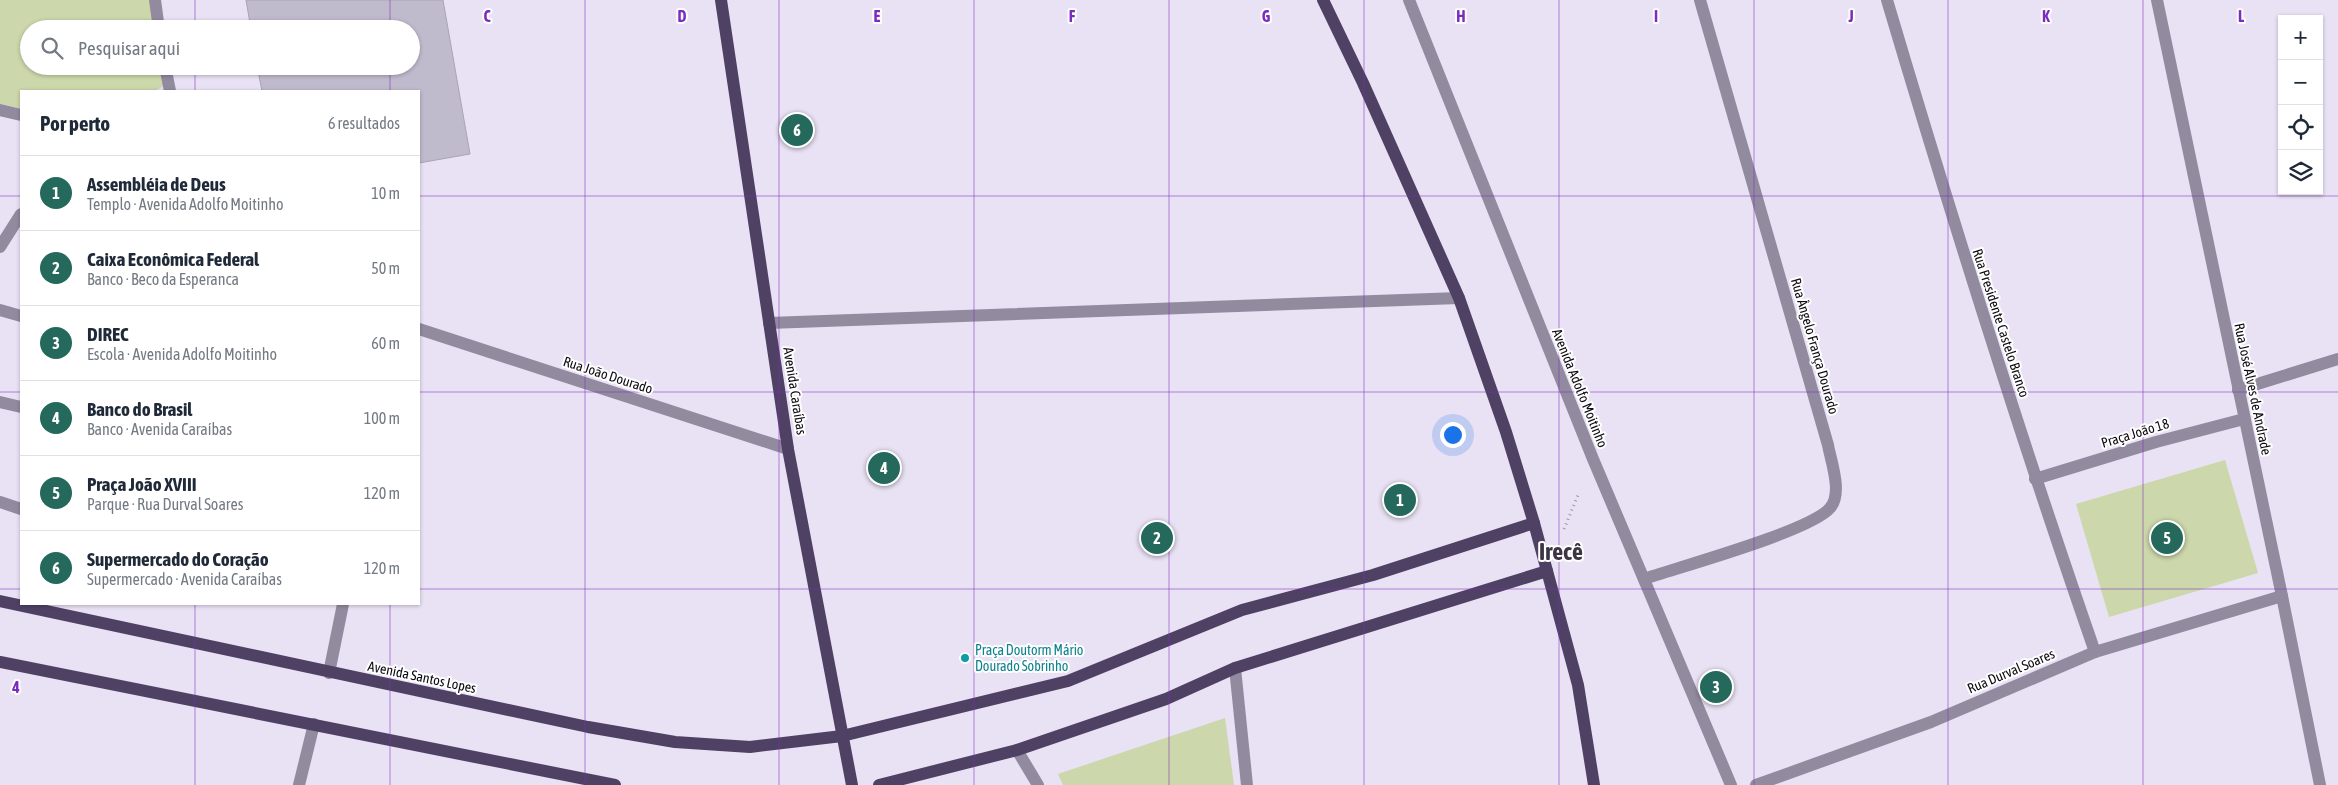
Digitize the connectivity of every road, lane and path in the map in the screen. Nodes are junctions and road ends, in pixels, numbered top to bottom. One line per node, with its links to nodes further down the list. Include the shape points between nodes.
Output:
1 (155, 0): 8 (street)
2 (721, 0): 18 (main road, Avenida Caraíbas)
3 (1324, 0): 15 (main road)
4 (1408, 0): 26 (street, Avenida Adolfo Moitinho)
5 (1700, 0): 32 (street, Rua Ângelo França Dourado, via 1828,445 1836,497 1830,508 1810,522)
6 (1887, 0): 27 (street, Rua Presidente Castelo Branco)
7 (2157, 0): 21 (street, Rua José Alves de Andrade)
8 (158, 20)
9 (165, 75): 10 (street)
10 (166, 90)
11 (0, 110): 12 (street)
12 (20, 115)
13 (20, 216): 14 (street)
14 (0, 247)
15 (1458, 298): 18 (street); 30 (main road, via 1506,432)
16 (0, 310): 17 (street)
17 (20, 316)
18 (769, 323): 25 (main road, Avenida Caraíbas)
19 (420, 329): 25 (street, Rua João Dourado)
20 (2338, 359): 21 (street)
21 (2238, 390): 24 (street, Rua José Alves de Andrade)
22 (0, 402): 23 (street)
23 (20, 407)
24 (2244, 419): 27 (street, Praça João 18); 33 (street, Rua José Alves de Andrade)
25 (788, 450): 41 (main road, Avenida Caraíbas)
26 (1593, 459): 31 (path); 32 (street, Avenida Adolfo Moitinho)
27 (2035, 479): 36 (street, Rua Presidente Castelo Branco)
28 (0, 502): 29 (street)
29 (20, 509)
30 (1534, 523): 31 (main road); 41 (main road, Avenida Santos Lopes, via 1374,575 1242,610 1068,682)
31 (1547, 571): 38 (main road); 49 (main road, via 1578,685)
32 (1644, 579): 50 (street, Avenida Adolfo Moitinho)
33 (2282, 596): 36 (street, Rua Durval Soares); 52 (street, Rua José Alves de Andrade)
34 (0, 602): 39 (main road, Avenida Santos Lopes)
35 (343, 605): 39 (street)
36 (2095, 652): 51 (street, Rua Durval Soares, via 1931,722)
37 (0, 662): 40 (main road)
38 (1235, 668): 42 (main road, via 1166,699); 48 (street)
39 (329, 673): 41 (main road, Avenida Santos Lopes, via 675,742 750,747)
40 (314, 724): 43 (street); 44 (main road)
41 (842, 736): 45 (main road, Avenida Caraíbas)
42 (1017, 750): 46 (main road); 47 (street)
43 (299, 785)
44 (615, 785)
45 (852, 785)
46 (879, 785)
47 (1038, 785)
48 (1247, 785)
49 (1594, 785)
50 (1732, 785)
51 (1756, 785)
52 (2320, 785)

